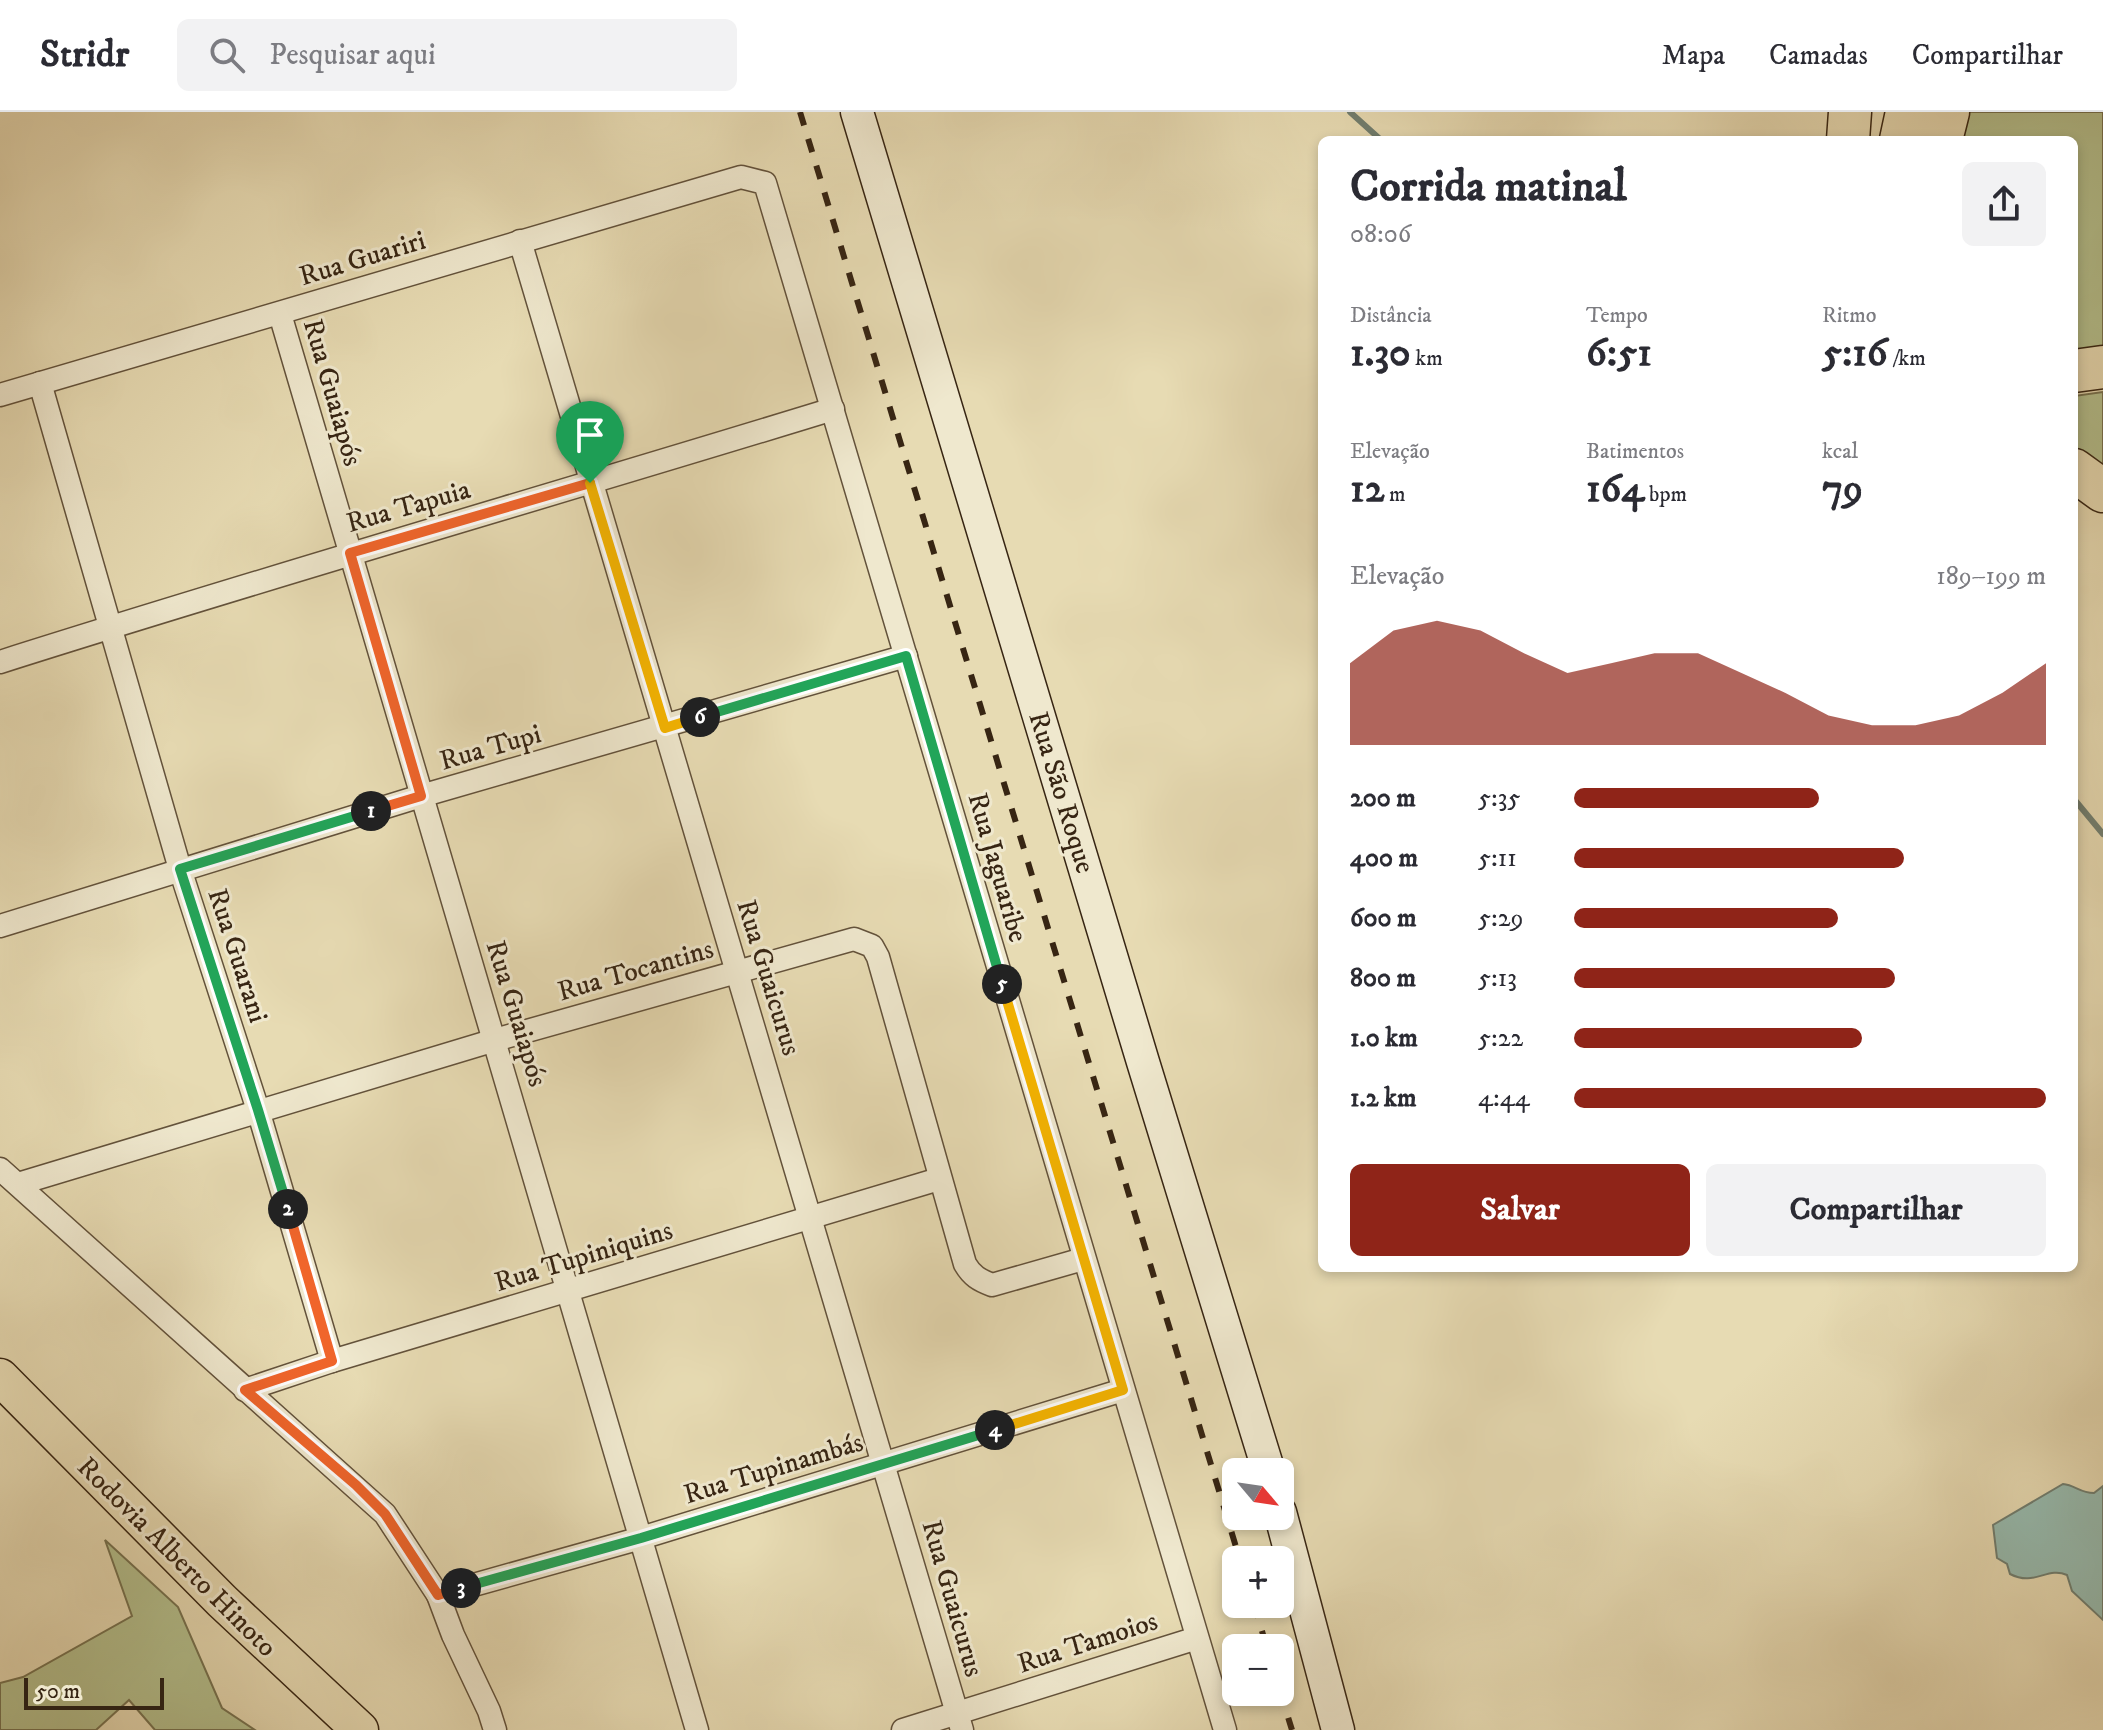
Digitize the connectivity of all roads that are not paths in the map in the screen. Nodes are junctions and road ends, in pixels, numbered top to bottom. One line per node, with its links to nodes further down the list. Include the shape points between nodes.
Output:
1 (857, 112): 42 (street, Rua São Roque)
2 (1850, 112): 5 (highway)
3 (1907, 112): 6 (highway)
4 (1948, 112): 7 (highway)
5 (1848, 136)
6 (1902, 136)
7 (1942, 136)
8 (741, 177): 9 (street, Rua Guariri); 15 (street, Rua Jaguaribe, via 765,183)
9 (520, 241): 10 (street, Rua Guariri); 17 (street, Rua Guaicurus)
10 (280, 314): 13 (street, Rua Guariri); 21 (street, Rua Guaiapós)
11 (2103, 367): 12 (highway)
12 (2078, 370)
13 (40, 383): 14 (street, Rua Guariri); 22 (street, Rua Guarani)
14 (0, 395)
15 (833, 409): 17 (street, Rua Tapuia); 23 (street, Rua Jaguaribe)
16 (2078, 473): 19 (highway)
17 (590, 483): 21 (street, Rua Tapuia); 25 (street, Rua Guaicurus)
18 (2078, 490): 20 (highway)
19 (2103, 491)
20 (2103, 499)
21 (350, 553): 22 (street, Rua Tapuia); 26 (street, Rua Guaiapós)
22 (109, 627): 24 (street, Rua Tapuia); 27 (street, Rua Guarani)
23 (906, 656): 25 (street, Rua Tupi); 36 (street, Rua Jaguaribe)
24 (0, 662)
25 (665, 728): 26 (street, Rua Tupi); 29 (street, Rua Guaicurus)
26 (421, 796): 27 (street, Rua Tupi); 30 (street, Rua Guaiapós)
27 (180, 869): 28 (street, Rua Tupi); 31 (street, Rua Guarani)
28 (0, 926)
29 (737, 971): 30 (street, Rua Tocantins); 33 (street, Rua Tocantins, via 854,939 872,946); 35 (street, Rua Guaicurus)
30 (495, 1040): 31 (street, Rua Tocantins); 37 (street, Rua Guaiapós)
31 (258, 1110): 34 (street, Rua Tocantins); 38 (street, Rua Guarani)
32 (0, 1169): 34 (street)
33 (939, 1179): 35 (street, Rua Tupiniquins); 36 (street, Rua Tocantins, via 965,1264 978,1280 992,1285)
34 (18, 1184): 40 (street)
35 (811, 1218): 37 (street, Rua Tupiniquins); 43 (street, Rua Guaicurus)
36 (1083, 1259): 41 (street, Rua Jaguaribe)
37 (568, 1291): 38 (street, Rua Tupiniquins); 45 (street, Rua Guaiapós)
38 (332, 1361): 40 (street, Rua Tupiniquins)
39 (0, 1377): 49 (main road, Rodovia Alberto Hinoto, via 222,1601)
40 (245, 1390): 46 (street, via 385,1514)
41 (1123, 1390): 43 (street, Rua Tupinambás); 47 (street, Rua Jaguaribe)
42 (1265, 1458)
43 (884, 1465): 45 (street, Rua Tupinambás); 48 (street, Rua Guaicurus)
44 (1285, 1530): 54 (street)
45 (641, 1538): 46 (street, Rua Tupinambás); 51 (street, Rua Guaiapós)
46 (438, 1595): 50 (street)
47 (1197, 1638): 48 (street, Rua Tamoios); 53 (street, Rua Jaguaribe)
48 (959, 1722): 52 (street, Rua Tamoios)
49 (360, 1730)
50 (495, 1730)
51 (697, 1730)
52 (903, 1730)
53 (1225, 1730)
54 (1338, 1730)

